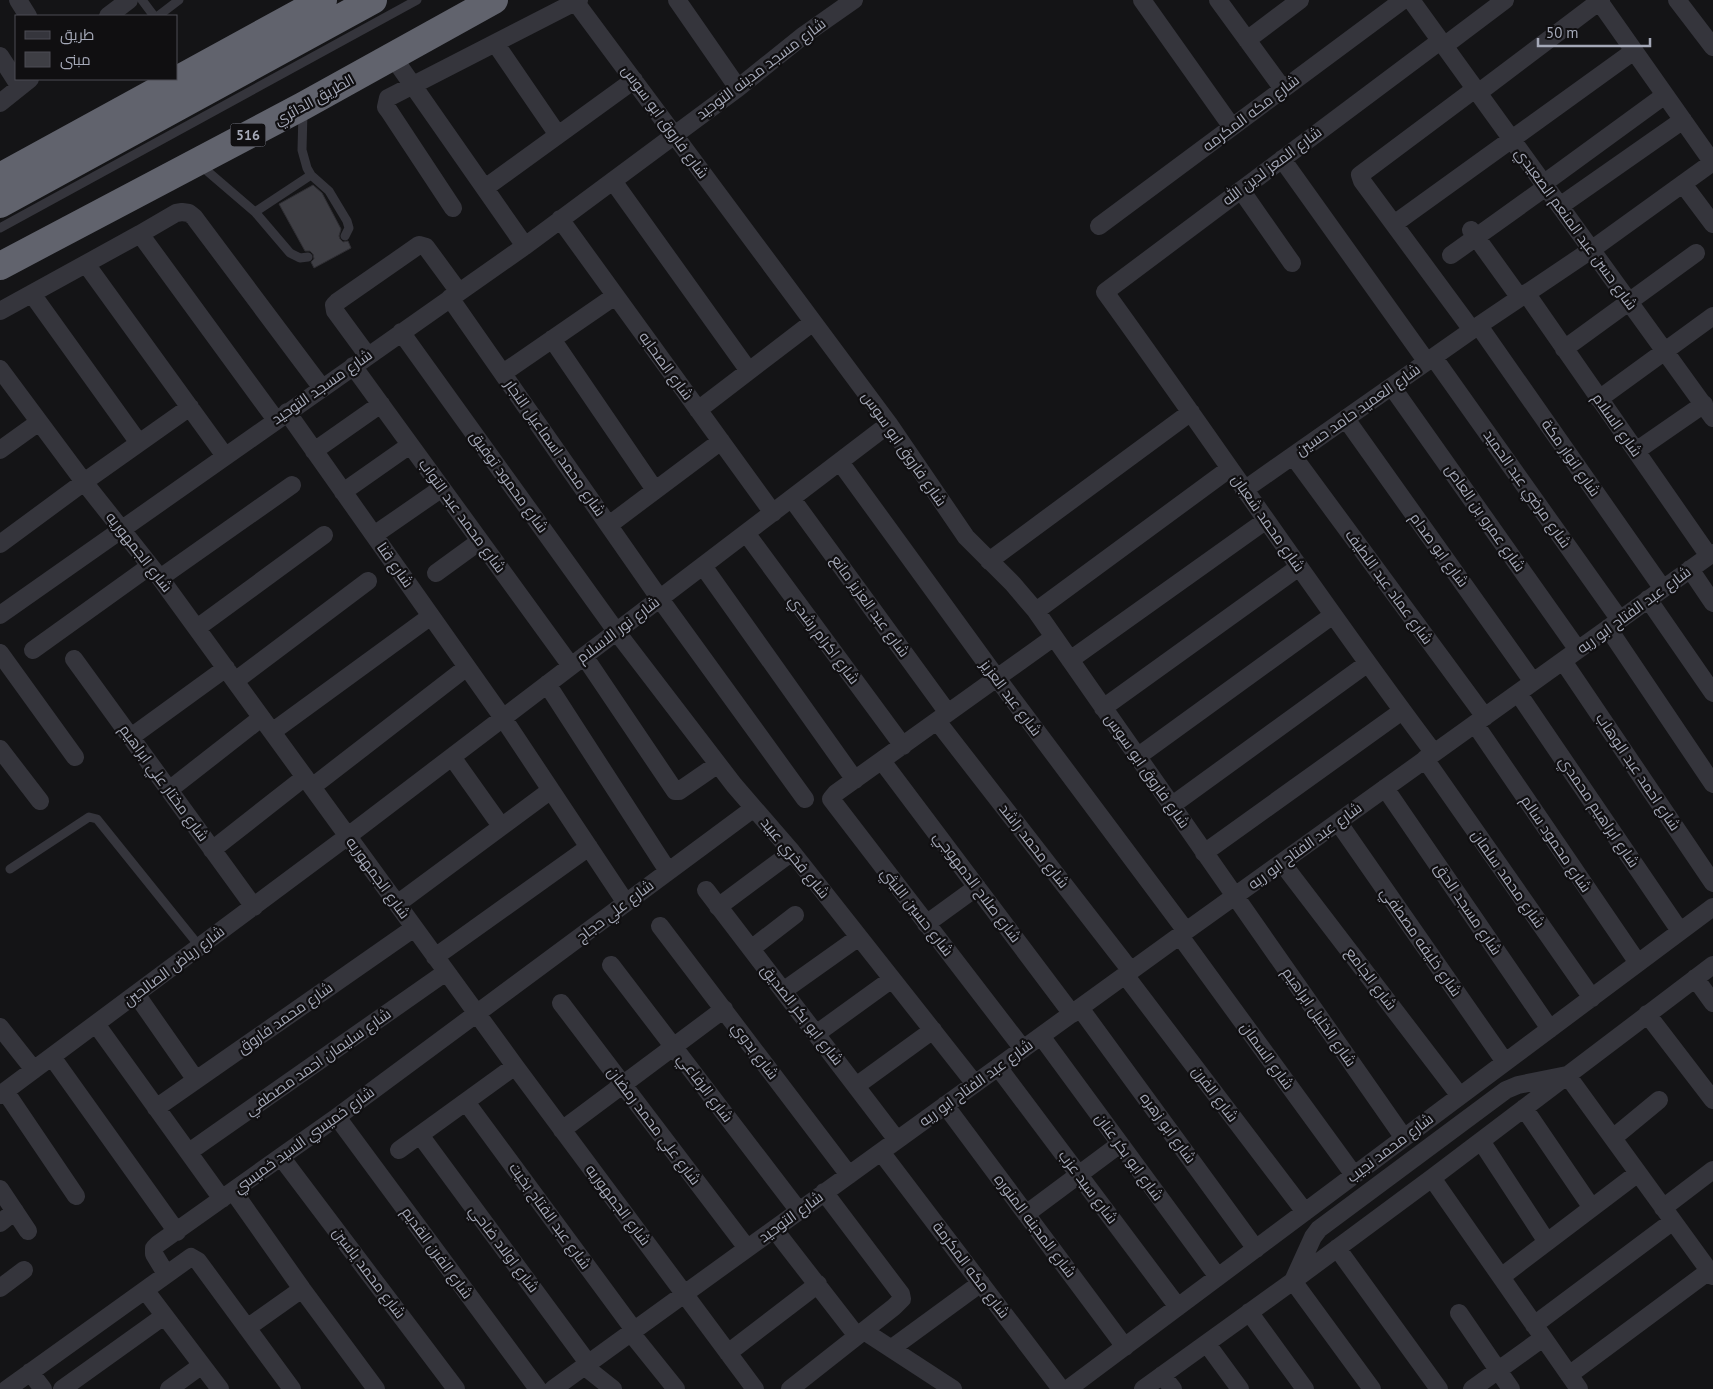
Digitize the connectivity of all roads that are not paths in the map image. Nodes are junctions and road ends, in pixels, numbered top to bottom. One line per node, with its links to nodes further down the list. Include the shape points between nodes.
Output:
1 (18, 0): 20 (street)
2 (129, 0): 21 (street)
3 (142, 0): 22 (lane)
4 (179, 0): 23 (lane)
5 (323, 0): 32 (highway)
6 (373, 0): 58 (highway)
7 (417, 0): 66 (lane)
8 (494, 0): 30 (highway, الطريق الدائري / 516)
9 (677, 0): 37 (street)
10 (854, 0): 37 (street, شارع مسجد مدينه التوحيد)
11 (1142, 0): 44 (street)
12 (1218, 0): 24 (street)
13 (1300, 0): 24 (street)
14 (1403, 0): 38 (street, شارع مكه المكرمه)
15 (1411, 0): 26 (street, شارع حسن عبد المنعم الصعيدي)
16 (1504, 0): 26 (street, شارع المعز لدين الله)
17 (1678, 0): 27 (street)
18 (576, 1): 25 (street); 34 (street, شارع فاروق ابو سوس)
19 (1600, 1): 28 (street); 39 (street)
20 (27, 15)
21 (109, 15)
22 (155, 15)
23 (157, 15)
24 (1247, 40): 38 (street)
25 (495, 43): 36 (street); 45 (street)
26 (1442, 44): 39 (street, شارع حسن عبد المنعم الصعيدي); 48 (street, شارع المعز لدين الله)
27 (1713, 47)
28 (1634, 51): 40 (street); 47 (street)
29 (0, 56): 31 (street)
30 (393, 57): 36 (street); 42 (highway, الطريق الدائري / 516)
31 (15, 72)
32 (178, 79)
33 (177, 80): 52 (highway)
34 (634, 80): 45 (street); 46 (street, شارع فاروق ابو سوس)
35 (25, 83): 41 (street)
36 (413, 84): 56 (street); 60 (street, via 388,98 386,107)
37 (738, 88): 46 (street, شارع مسجد مدينه التوحيد)
38 (1283, 90): 44 (street, شارع مكه المكرمه)
39 (1476, 91): 47 (street, شارع حسن عبد المنعم الصعيدي); 63 (street, شارع انوار مكة, via 1360,175)
40 (1665, 95): 43 (street); 55 (street)
41 (0, 103)
42 (303, 106): 50 (highway, الطريق الدائري / 516); 51 (lane, via 302,150)
43 (1683, 120): 49 (street); 59 (street)
44 (1232, 127): 65 (street, شارع مكه المكرمه)
45 (558, 135): 56 (street)
46 (674, 135): 53 (street, شارع مسجد مدينه التوحيد); 86 (street, شارع فاروق ابو سوس)
47 (1512, 140): 55 (street, شارع حسن عبد المنعم الصعيدي); 63 (street)
48 (1282, 159): 57 (street, شارع المعز لدين الله); 93 (street, شارع مرضي عبد الحميد)
49 (1713, 162): 54 (street, شارع العميد حامد حسين)
50 (196, 163): 61 (lane); 77 (highway, الطريق الدائري / 516)
51 (311, 175): 61 (lane); 69 (lane, via 329,191 347,221 349,228)
52 (0, 177)
53 (613, 181): 62 (street, شارع مسجد مدينه التوحيد); 95 (street)
54 (1683, 184): 64 (street); 71 (street, شارع العميد حامد حسين)
55 (1545, 185): 59 (street, شارع حسن عبد المنعم الصعيدي); 68 (street)
56 (485, 188): 70 (street)
57 (1241, 190): 75 (street); 78 (street, شارع المعز لدين الله)
58 (0, 204)
59 (1560, 206): 71 (street, شارع حسن عبد المنعم الصعيدي)
60 (453, 208)
61 (255, 212): 74 (lane, via 290,253 300,258)
62 (560, 219): 70 (street, شارع مسجد مدينه التوحيد); 82 (street, شارع الصحابه)
63 (1394, 224): 87 (street, شارع انوار مكة)
64 (1713, 224)
65 (1100, 226)
66 (0, 228)
67 (140, 234): 76 (street); 99 (street, via 182,212 194,217); 106 (street, شارع قنا)
68 (1473, 234): 73 (street); 81 (street, شارع السلام)
69 (345, 236)
70 (524, 246): 80 (street, شارع مسجد التوحيد)
71 (1592, 250): 81 (street, شارع العميد حامد حسين); 83 (street, شارع حسن عبد المنعم الصعيدي)
72 (1696, 253): 83 (street)
73 (1451, 255)
74 (308, 257)
75 (1292, 263)
76 (86, 264): 79 (street); 102 (street)
77 (0, 266)
78 (1105, 292): 105 (street, شارع محمد شعبان)
79 (32, 294): 84 (street); 111 (street)
80 (454, 295): 88 (street, شارع مسجد التوحيد); 92 (street, شارع محمد اسماعيل النجار, via 426,247 419,245 352,291 334,308); 96 (street, شارع محمد اسماعيل النجار)
81 (1523, 295): 87 (street, شارع العميد حامد حسين); 90 (street, شارع السلام)
82 (615, 296): 89 (street); 103 (street, شارع الصحابه)
83 (1629, 302): 90 (street); 91 (street, شارع حسن عبد المنعم الصعيدي)
84 (0, 311)
85 (1713, 316): 91 (street)
86 (813, 322): 95 (street); 109 (street, شارع فاروق ابو سوس)
87 (1476, 328): 93 (street, شارع العميد حامد حسين); 144 (street, شارع انوار مكة)
88 (402, 332): 92 (street, شارع مسجد التوحيد); 153 (street, شارع محمود توفيق)
89 (552, 339): 96 (street); 123 (street)
90 (1564, 348): 100 (street, شارع السلام)
91 (1665, 352): 100 (street); 104 (street, شارع حسن عبد المنعم الصعيدي)
92 (368, 356): 94 (street, شارع مسجد التوحيد)
93 (1430, 360): 98 (street, شارع العميد حامد حسين); 151 (street, شارع مرضي عبد الحميد)
94 (353, 366): 99 (street, شارع مسجد التوحيد); 101 (street, شارع محمد عبد التواب)
95 (749, 371): 103 (street)
96 (503, 373): 129 (street, شارع محمد اسماعيل النجار)
97 (2, 376): 108 (street, شارع الجمهوريه)
98 (1392, 386): 107 (street, شارع العميد حامد حسين); 156 (street, شارع عمرو بن العاص)
99 (322, 388): 106 (street, شارع مسجد التوحيد)
100 (1599, 399): 115 (street, شارع السلام)
101 (381, 404): 112 (street, شارع محمد عبد التواب); 114 (street)
102 (190, 407): 111 (street); 116 (street)
103 (698, 410): 110 (street, شارع الصحابه)
104 (1708, 411): 115 (street)
105 (1191, 412): 119 (street, شارع محمد شعبان); 137 (street)
106 (282, 416): 114 (street, شارع قنا); 116 (street, شارع مسجد التوحيد)
107 (1346, 419): 117 (street, شارع العميد حامد حسين); 166 (street, شارع ابو صدام)
108 (39, 422): 113 (street); 120 (street, شارع الجمهوريه)
109 (889, 424): 118 (street, شارع نور الاسلام); 137 (street, شارع فاروق ابو سوس, via 966,537)
110 (721, 441): 123 (street); 127 (street, شارع الصحابه)
111 (139, 443): 120 (street)
112 (410, 445): 122 (street, شارع محمد عبد التواب); 125 (street)
113 (0, 450)
114 (314, 451): 125 (street, شارع قنا)
115 (1636, 451): 136 (street, شارع السلام)
116 (225, 456): 130 (street, شارع مسجد التوحيد)
117 (1293, 456): 124 (street, شارع العميد حامد حسين); 175 (street, شارع عماد عبد اللطيف)
118 (840, 462): 126 (street, شارع نور الاسلام); 165 (street, شارع عبد العزيز)
119 (1229, 469): 124 (street, شارع محمد شعبان); 147 (street)
120 (84, 482): 130 (street, شارع الجمهوريه); 135 (street)
121 (292, 485): 141 (street)
122 (442, 488): 133 (street); 134 (street, شارع محمد عبد التواب)
123 (655, 490): 129 (street)
124 (1244, 490): 128 (street, شارع محمد شعبان)
125 (343, 492): 133 (street, شارع قنا)
126 (792, 499): 127 (street, شارع نور الاسلام); 172 (street, شارع عبد العزيز مانع)
127 (773, 513): 131 (street, شارع نور الاسلام)
128 (1265, 520): 139 (street, شارع محمد شعبان); 159 (street)
129 (608, 525): 145 (street, شارع محمد اسماعيل النجار)
130 (120, 530): 141 (street, شارع الجمهوريه); 148 (street, شارع مسجد التوحيد)
131 (746, 533): 138 (street, شارع نور الاسلام); 178 (street, شارع اكرام رشدي)
132 (324, 535): 152 (street)
133 (374, 535): 150 (street, شارع قنا)
134 (480, 541): 142 (street); 160 (street, شارع محمد عبد التواب)
135 (0, 544)
136 (1711, 554): 140 (street, شارع عبد الفتاح ابو ريه)
137 (989, 561): 147 (street, شارع فاروق ابو سوس)
138 (703, 566): 145 (street, شارع نور الاسلام); 186 (street)
139 (1299, 567): 149 (street, شارع محمد شعبان); 170 (street)
140 (1690, 569): 144 (street, شارع عبد الفتاح ابو ريه); 146 (street)
141 (155, 572): 152 (street, شارع الجمهوريه); 155 (street)
142 (436, 573)
143 (368, 581): 164 (street)
144 (1656, 594): 151 (street, شارع عبد الفتاح ابو ريه); 169 (street, شارع انوار مكة)
145 (660, 598): 153 (street, شارع نور الاسلام); 192 (street, شارع محمد اسماعيل النجار)
146 (1713, 603)
147 (1036, 611): 154 (street, شارع فاروق ابو سوس)
148 (0, 615)
149 (1333, 615): 162 (street, شارع محمد شعبان); 183 (street)
150 (431, 616): 163 (street, شارع قنا); 176 (street)
151 (1614, 624): 156 (street, شارع عبد الفتاح ابو ريه); 188 (street, شارع مرضي عبد الحميد)
152 (197, 628): 164 (street, شارع الجمهوريه)
153 (616, 632): 160 (street, شارع نور الاسلام); 185 (street, شارع فخري عبيد)
154 (1054, 637): 159 (street, شارع فاروق ابو سوس); 165 (street)
155 (33, 650)
156 (1578, 650): 161 (street, شارع عبد الفتاح ابو ريه)
157 (0, 653): 180 (street)
158 (74, 659): 177 (street, شارع مختار علي ابراهيم)
159 (1070, 660): 170 (street, شارع فاروق ابو سوس)
160 (578, 661): 167 (street, شارع نور الاسلام); 185 (street, شارع محمد عبد التواب, via 677,792)
161 (1563, 661): 166 (street, شارع عبد الفتاح ابو ريه); 206 (street, شارع احمد عبد الوهاب)
162 (1368, 663): 171 (street, شارع محمد شعبان); 194 (street)
163 (467, 667): 174 (street, شارع قنا); 187 (street)
164 (231, 675): 173 (street, شارع الجمهوريه); 177 (street)
165 (997, 678): 172 (street); 220 (street, شارع عبد العزيز)
166 (1533, 682): 168 (street, شارع عبد الفتاح ابو ريه)
167 (547, 684): 174 (street, شارع نور الاسلام); 205 (street)
168 (1518, 693): 175 (street, شارع عبد الفتاح ابو ريه); 219 (street, شارع ابراهيم محمدي)
169 (1713, 693)
170 (1103, 708): 183 (street, شارع فاروق ابو سوس)
171 (1402, 711): 181 (street, شارع محمد شعبان); 202 (street)
172 (943, 717): 178 (street); 229 (street, شارع محمد راشد)
173 (262, 718): 176 (street, شارع الجمهوريه); 190 (street)
174 (502, 718): 182 (street, شارع نور الاسلام); 191 (street)
175 (1480, 720): 181 (street, شارع عبد الفتاح ابو ريه); 225 (street, شارع محمود سالم)
176 (272, 732): 187 (street, شارع الجمهوريه)
177 (131, 737): 190 (street, شارع مختار علي ابراهيم)
178 (903, 746): 184 (street)
179 (0, 749): 193 (street)
180 (76, 756)
181 (1429, 756): 189 (street, شارع عبد الفتاح ابو ريه); 234 (street, شارع محمد سلمان)
182 (452, 757): 197 (street); 198 (street, شارع نور الاسلام)
183 (1137, 757): 194 (street, شارع فاروق ابو سوس)
184 (882, 761): 186 (street); 207 (street, شارع صلاح الدمهوجي)
185 (718, 764): 195 (street, شارع فخري عبيد)
186 (855, 780): 216 (street, شارع حسين الليثي, via 834,794 832,801)
187 (308, 782): 198 (street, شارع الجمهوريه); 200 (street)
188 (1713, 784)
189 (1386, 788): 196 (street, شارع عبد الفتاح ابو ريه); 243 (street, شارع مسجد الحق)
190 (169, 790): 200 (street, شارع مختار علي ابراهيم)
191 (551, 790): 197 (street); 199 (street)
192 (805, 799)
193 (40, 800)
194 (1171, 806): 202 (street, شارع فاروق ابو سوس)
195 (754, 808): 201 (street, شارع فخري عبيد); 205 (street, شارع علي حجاج)
196 (1338, 822): 203 (street, شارع عبد الفتاح ابو ريه); 250 (street, شارع خليفه مصطفي)
197 (501, 826): 211 (street)
198 (348, 836): 211 (street, شارع الجمهوريه); 212 (street, شارع رياض الصالحين)
199 (589, 847): 210 (street); 224 (street)
200 (212, 850): 212 (street, شارع مختار علي ابراهيم)
201 (792, 852): 213 (street); 221 (street, شارع فخري عبيد)
202 (1204, 853): 209 (street, شارع فاروق ابو سوس)
203 (1282, 863): 209 (street, شارع عبد الفتاح ابو ريه); 260 (street, شارع الجامع)
204 (10, 869): 222 (lane, via 89,817 97,819)
205 (668, 871): 210 (street, شارع علي حجاج)
206 (1713, 883)
207 (977, 887): 216 (street); 238 (street, شارع صلاح الدمهوجي)
208 (706, 890): 213 (street, شارع ابو بكر الصديق)
209 (1234, 896): 220 (street, شارع عبد الفتاح ابو ريه); 270 (street, شارع الخليل ابراهيم)
210 (626, 903): 239 (street, شارع علي حجاج)
211 (397, 904): 218 (street, شارع الجمهوريه)
212 (254, 907): 222 (street, شارع رياض الصالحين)
213 (718, 907): 223 (street, شارع ابو بكر الصديق)
214 (1713, 907): 219 (street, شارع محمد نجيب)
215 (795, 915): 223 (street)
216 (926, 924): 248 (street, شارع حسين الليثي)
217 (660, 926): 237 (street, شارع بدوي)
218 (414, 928): 224 (street, شارع الجمهوريه); 255 (street, شارع محمد فاروق)
219 (1680, 931): 225 (street, شارع محمد نجيب)
220 (1183, 934): 229 (street, شارع عبد الفتاح ابو ريه); 283 (street, شارع السمان)
221 (859, 937): 231 (street, شارع فخري عبيد); 232 (street)
222 (200, 947): 233 (street, شارع رياض الصالحين)
223 (751, 949): 232 (street, شارع ابو بكر الصديق)
224 (436, 957): 228 (street, شارع الجمهوريه)
225 (1638, 963): 234 (street, شارع محمد نجيب)
226 (1713, 964): 230 (street)
227 (611, 965): 247 (street, شارع الرفاعي)
228 (446, 972): 239 (street, شارع الجمهوريه); 276 (street, شارع سليمان احمد مصطفي)
229 (1128, 973): 238 (street, شارع عبد الفتاح ابو ريه); 292 (street, شارع الفرن)
230 (1694, 978): 236 (street); 240 (street)
231 (892, 979): 244 (street, شارع فخري عبيد); 245 (street)
232 (784, 991): 245 (street, شارع ابو بكر الصديق)
233 (136, 994): 241 (street, شارع رياض الصالحين); 255 (street)
234 (1592, 998): 243 (street, شارع محمد نجيب)
235 (561, 1003): 256 (street, شارع علي محمد رمضان)
236 (1713, 1004)
237 (724, 1009): 247 (street); 282 (street, شارع بدوي)
238 (1076, 1011): 246 (street, شارع عبد الفتاح ابو ريه); 302 (street, شارع ابو زهره)
239 (477, 1014): 251 (street, شارع الجمهوريه); 267 (street, شارع خميسي السيد خميسي)
240 (1647, 1014): 254 (street); 262 (street)
241 (96, 1024): 249 (street, شارع رياض الصالحين); 265 (street)
242 (0, 1027): 253 (street)
243 (1550, 1029): 250 (street, شارع محمد نجيب)
244 (932, 1030): 257 (street, شارع فخري عبيد); 258 (street)
245 (816, 1034): 258 (street, شارع ابو بكر الصديق)
246 (1041, 1036): 248 (street, شارع عبد الفتاح ابو ريه); 274 (street, شارع ابو بكر عنان)
247 (673, 1047): 256 (street); 291 (street, شارع الرفاعي)
248 (1023, 1049): 252 (street, شارع عبد الفتاح ابو ريه)
249 (52, 1057): 253 (street, شارع رياض الصالحين); 298 (street)
250 (1505, 1062): 260 (street, شارع محمد نجيب)
251 (515, 1066): 263 (street); 268 (street, شارع الجمهوريه)
252 (998, 1067): 257 (street, شارع عبد الفتاح ابو ريه); 281 (street, شارع سيد عزب)
253 (34, 1070): 259 (street, شارع رياض الصالحين)
254 (1567, 1075): 266 (street); 271 (street); 308 (street, via 1506,1090 1319,1229)
255 (196, 1080): 265 (street, شارع محمد فاروق)
256 (623, 1084): 268 (street); 300 (street, شارع علي محمد رمضان)
257 (975, 1084): 264 (street, شارع عبد الفتاح ابو ريه)
258 (856, 1086): 272 (street, شارع ابو بكر الصديق)
259 (3, 1093): 288 (street)
260 (1460, 1096): 270 (street, شارع محمد نجيب)
261 (1660, 1100): 271 (street)
262 (1713, 1100)
263 (466, 1102): 269 (street); 321 (street, شارع عبد الفتاح بخيت)
264 (945, 1105): 272 (street, شارع عبد الفتاح ابو ريه); 293 (street, شارع المدينه المنوره)
265 (156, 1108): 276 (street)
266 (1524, 1108): 273 (street); 289 (street)
267 (337, 1117): 278 (street, شارع خميسي السيد خميسي); 341 (street, شارع الفرن القديم)
268 (562, 1130): 314 (street, شارع الجمهوريه)
269 (420, 1135): 275 (street); 327 (street, شارع اولاد ضاحي)
270 (1404, 1138): 283 (street, شارع محمد نجيب)
271 (1613, 1138): 280 (street)
272 (898, 1140): 277 (street, شارع التوحيد)
273 (1481, 1141): 284 (street); 299 (street)
274 (1120, 1144): 281 (street); 306 (street, شارع ابو بكر عنان)
275 (400, 1150)
276 (189, 1152): 287 (street)
277 (881, 1152): 282 (street, شارع التوحيد); 309 (street, شارع مكه المكرمة)
278 (281, 1157): 287 (street, شارع خميسي السيد خميسي); 340 (street, شارع محمد ياسين)
279 (1713, 1170): 294 (street)
280 (1638, 1173): 289 (street); 294 (street)
281 (1079, 1174): 293 (street); 315 (street, شارع سيد عزب)
282 (849, 1175): 286 (street, شارع التوحيد)
283 (1354, 1175): 292 (street, شارع محمد نجيب)
284 (1432, 1178): 301 (street); 307 (street)
285 (0, 1189): 290 (street)
286 (824, 1192): 291 (street, شارع التوحيد); 322 (street, via 902,1296 900,1302)
287 (228, 1195): 298 (street, شارع خميسي السيد خميسي); 313 (street)
288 (76, 1196)
289 (1592, 1208): 299 (street)
290 (15, 1211): 295 (street); 297 (street)
291 (799, 1211): 296 (street, شارع التوحيد)
292 (1304, 1212): 302 (street, شارع محمد نجيب)
293 (1026, 1214): 324 (street, شارع المدينه المنوره)
294 (1668, 1214): 304 (street); 320 (street)
295 (0, 1223)
296 (774, 1229): 300 (street, شارع التوحيد); 310 (street)
297 (28, 1230)
298 (177, 1232): 305 (street, شارع خميسي السيد خميسي, via 153,1251)
299 (1547, 1242): 307 (street)
300 (747, 1248): 314 (street, شارع التوحيد)
301 (1337, 1248): 308 (street); 354 (street)
302 (1256, 1249): 306 (street, شارع محمد نجيب)
303 (24, 1270): 311 (street)
304 (1712, 1273): 332 (street)
305 (166, 1274): 312 (street); 319 (street, via 188,1258 194,1258)
306 (1218, 1277): 315 (street, شارع محمد نجيب)
307 (1501, 1277): 320 (street)
308 (1294, 1281): 316 (street); 353 (street)
309 (980, 1283): 325 (street); 348 (street, شارع مكه المكرمة)
310 (818, 1284): 322 (street); 326 (street)
311 (0, 1288)
312 (144, 1290): 318 (street); 330 (street)
313 (302, 1290): 319 (street); 339 (street)
314 (684, 1294): 321 (street, شارع التوحيد); 326 (street, شارع الجمهوريه)
315 (1178, 1307): 324 (street, شارع محمد نجيب)
316 (1249, 1312): 323 (street); 352 (street)
317 (1459, 1313): 329 (street)
318 (164, 1316): 328 (street); 336 (street)
319 (247, 1328): 333 (street)
320 (1538, 1331): 329 (street); 332 (street)
321 (632, 1332): 327 (street, شارع التوحيد); 344 (street, شارع عبد الفتاح بخيت)
322 (860, 1333): 325 (street); 346 (street)
323 (1207, 1344): 331 (street); 351 (street)
324 (1124, 1347): 349 (street, شارع محمد نجيب)
325 (892, 1348): 347 (street)
326 (728, 1353): 345 (street, شارع الجمهوريه)
327 (586, 1364): 342 (street, شارع التوحيد); 343 (street, شارع اولاد ضاحي)
328 (202, 1365): 337 (street); 338 (street)
329 (1498, 1370): 355 (street); 356 (street)
330 (30, 1372): 334 (street); 335 (street)
331 (1168, 1382): 350 (street)
332 (1574, 1382)
333 (286, 1387)
334 (7, 1389)
335 (43, 1389)
336 (62, 1389)
337 (169, 1389)
338 (220, 1389)
339 (376, 1389)
340 (456, 1389)
341 (538, 1389)
342 (553, 1389)
343 (613, 1389)
344 (676, 1389)
345 (755, 1389)
346 (790, 1389)
347 (954, 1389)
348 (1061, 1389)
349 (1068, 1389)
350 (1143, 1389)
351 (1240, 1389)
352 (1305, 1389)
353 (1372, 1389)
354 (1439, 1389)
355 (1472, 1389)
356 (1511, 1389)

